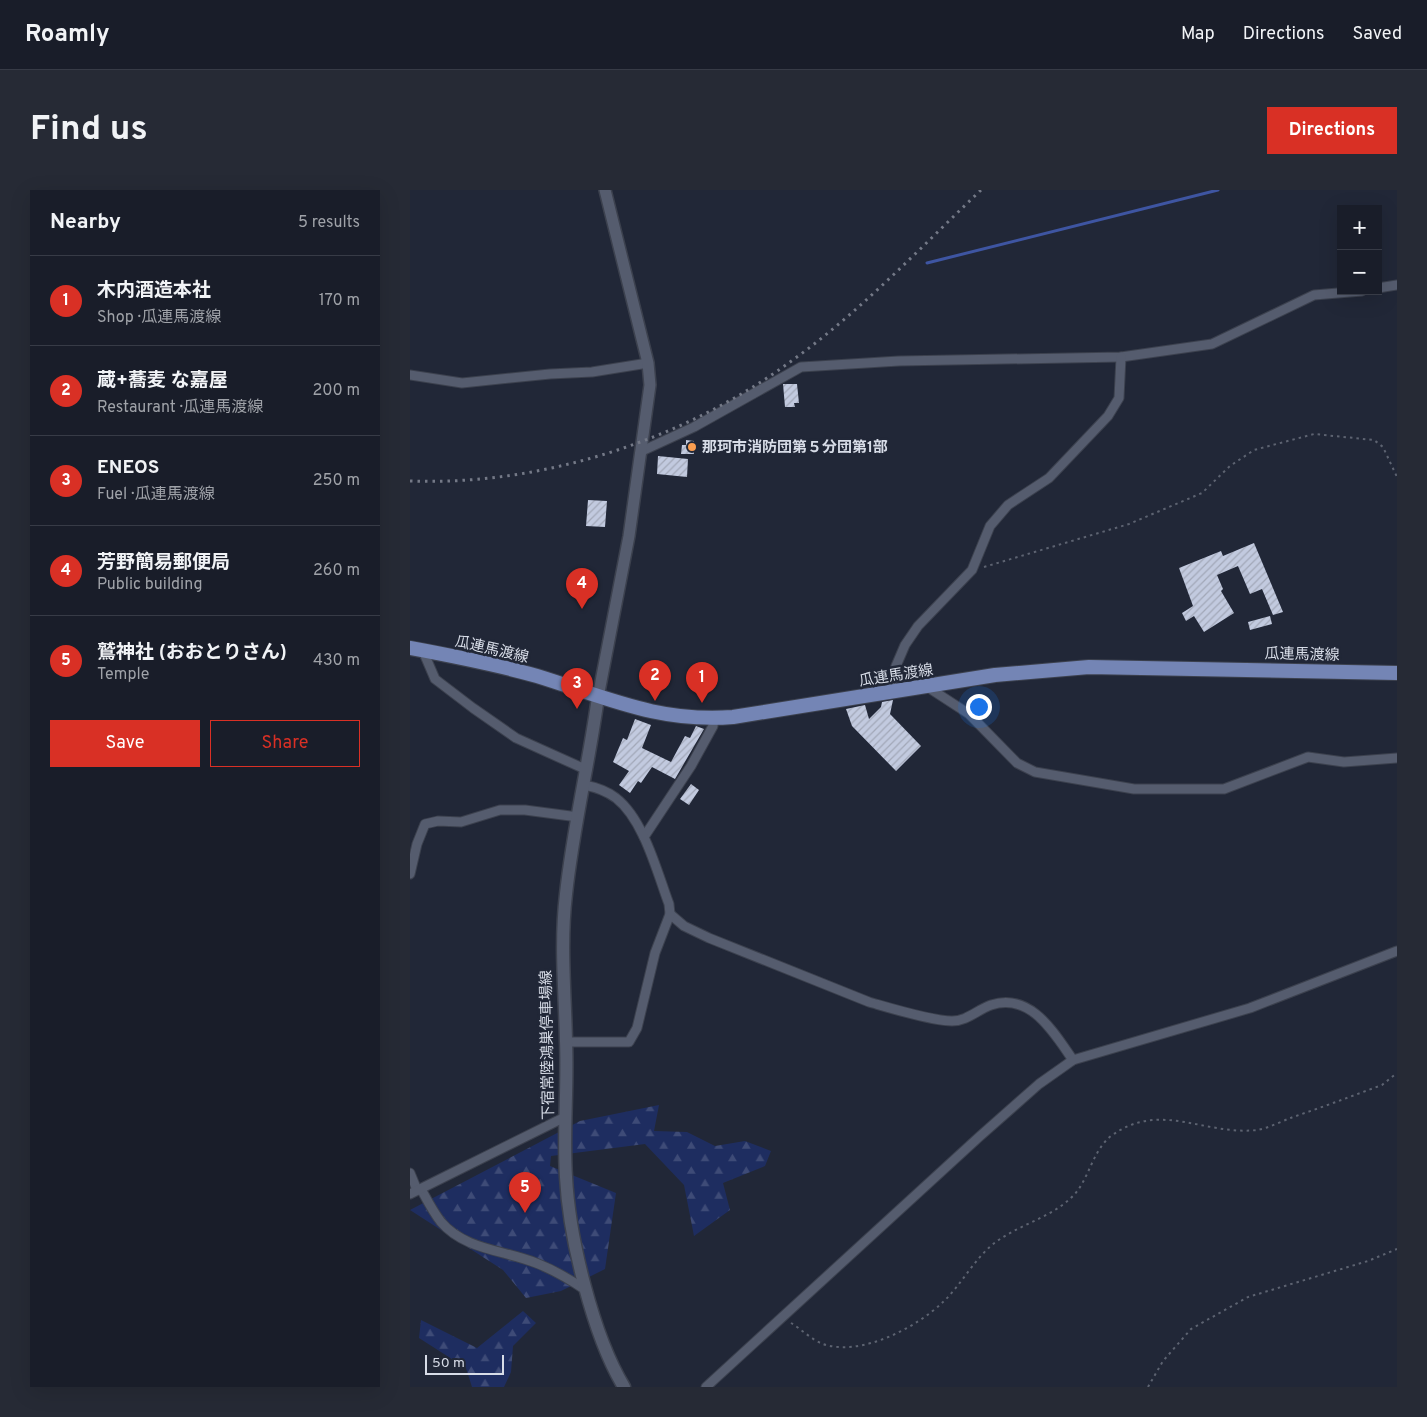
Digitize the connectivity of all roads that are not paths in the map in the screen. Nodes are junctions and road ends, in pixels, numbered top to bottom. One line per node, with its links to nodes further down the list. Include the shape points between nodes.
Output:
1 (605, 190): 6 (street)
2 (1397, 285): 3 (street)
3 (1382, 287)
4 (1337, 293): 5 (street, via 1314,295 1212,344)
5 (1121, 357): 8 (street, via 899,361 801,367); 12 (street, via 1119,398 1108,416 1048,478 1008,505 990,526 972,570 918,626 905,645)
6 (648, 363): 7 (street, via 592,372 462,383); 8 (street, via 649,392)
7 (410, 375)
8 (642, 451): 13 (street)
9 (416, 650): 13 (main road, 瓜連馬渡線, via 501,666); 16 (street, via 435,679 473,708 516,738)
10 (1397, 672): 11 (main road, 瓜連馬渡線, via 1089,666)
11 (926, 686): 12 (main road, 瓜連馬渡線); 15 (street, via 969,714 1017,763 1035,772 1134,789 1224,789 1308,757 1344,762)
12 (889, 692): 14 (main road, 瓜連馬渡線)
13 (598, 697): 14 (main road, 瓜連馬渡線, via 674,717); 16 (main road, 下宿常陸鴻巣停車場線)
14 (714, 718): 19 (street, via 713,726 691,766)
15 (1397, 758)
16 (587, 770): 17 (main road, 下宿常陸鴻巣停車場線)
17 (584, 785): 18 (main road, 下宿常陸鴻巣停車場線); 19 (street, via 616,797)
18 (578, 817): 20 (street, via 500,810 461,822 425,824 416,844); 23 (main road, 下宿常陸鴻巣停車場線, via 565,905 562,973)
19 (644, 837): 21 (street)
20 (410, 874)
21 (670, 914): 23 (street, via 655,952 637,1028 629,1042); 24 (street, via 684,926 709,938 891,1008 952,1021 968,1018 989,1005 1018,1005 1034,1011 1043,1019)
22 (1397, 951): 24 (street, via 1250,1008)
23 (566, 1042): 25 (main road, 下宿常陸鴻巣停車場線)
24 (1073, 1060): 30 (street, via 1039,1084 979,1137)
25 (565, 1118): 27 (street); 28 (main road, 下宿常陸鴻巣停車場線, via 570,1221)
26 (410, 1174): 27 (street)
27 (416, 1191): 28 (street, via 442,1223 463,1239 501,1254 534,1262 568,1277)
28 (587, 1290): 29 (main road, 下宿常陸鴻巣停車場線, via 601,1338)
29 (624, 1387)
30 (706, 1387)

